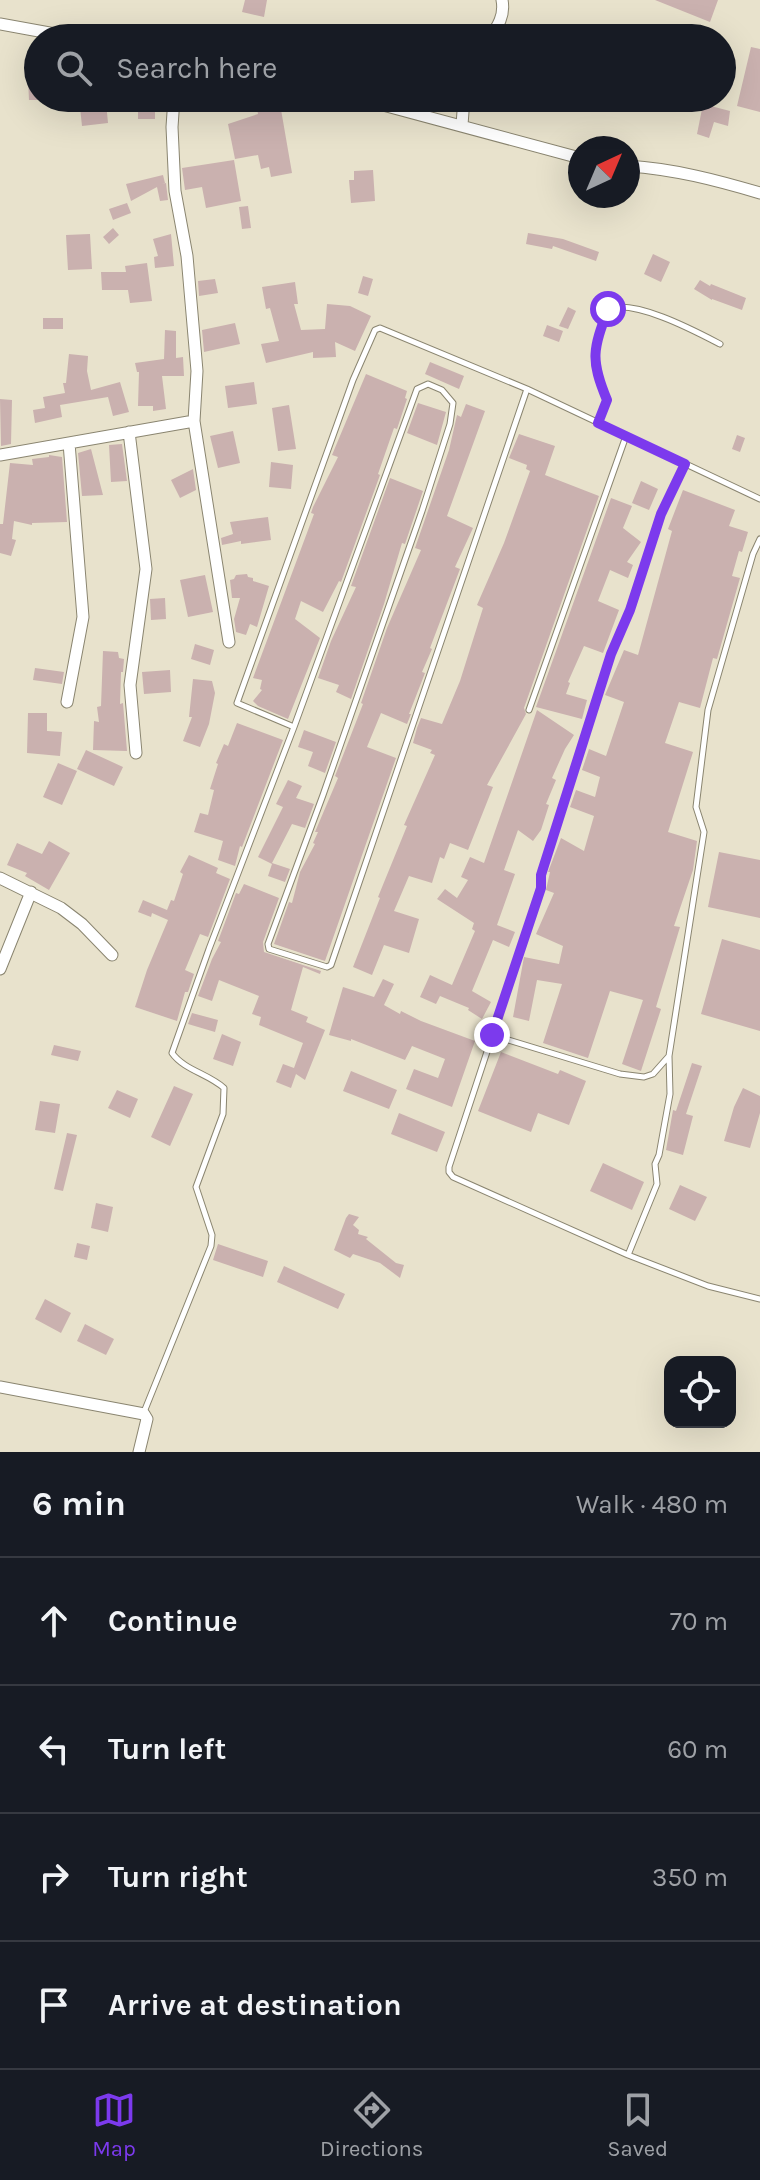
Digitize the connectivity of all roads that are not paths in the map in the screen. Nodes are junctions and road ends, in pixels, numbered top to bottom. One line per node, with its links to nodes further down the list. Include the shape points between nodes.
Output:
1 (502, 0): 3 (street)
2 (0, 24): 4 (street)
3 (497, 24)
4 (24, 28)
5 (173, 112): 14 (street, via 175,191 187,256 197,371)
6 (411, 112): 8 (street)
7 (463, 112): 8 (street)
8 (462, 125): 9 (street)
9 (568, 155)
10 (640, 167): 11 (street, via 713,178)
11 (760, 193)
12 (720, 344): 15 (lane, via 650,313 621,306 608,309 595,347 597,375 607,400)
13 (527, 389): 15 (lane); 26 (lane, via 375,330 237,703); 26 (lane, via 327,967 269,949 268,944 450,424 453,403 428,384 417,389)
14 (194, 421): 16 (street); 23 (street)
15 (598, 423): 17 (lane)
16 (129, 432): 18 (street); 27 (street, via 146,569 130,685)
17 (626, 436): 20 (lane); 25 (lane)
18 (69, 443): 19 (street); 24 (street, via 83,617)
19 (0, 455)
20 (685, 464): 21 (lane); 32 (lane, via 661,514 611,654)
21 (760, 499)
22 (760, 539): 33 (lane, via 708,710 696,807 704,832)
23 (229, 642)
24 (67, 702)
25 (529, 710)
26 (294, 727): 37 (lane, via 172,1053 224,1088 223,1114 196,1187 211,1246)
27 (136, 753)
28 (0, 878): 29 (street)
29 (31, 892): 30 (street, via 82,924); 31 (street)
30 (112, 955)
31 (0, 969)
32 (492, 1035): 33 (lane, via 644,1077); 34 (lane, via 449,1172)
33 (669, 1056): 34 (lane, via 670,1094 655,1164 657,1184)
34 (628, 1255): 35 (lane, via 708,1286)
35 (760, 1299)
36 (0, 1387): 37 (street)
37 (144, 1414): 38 (street)
38 (139, 1452)

